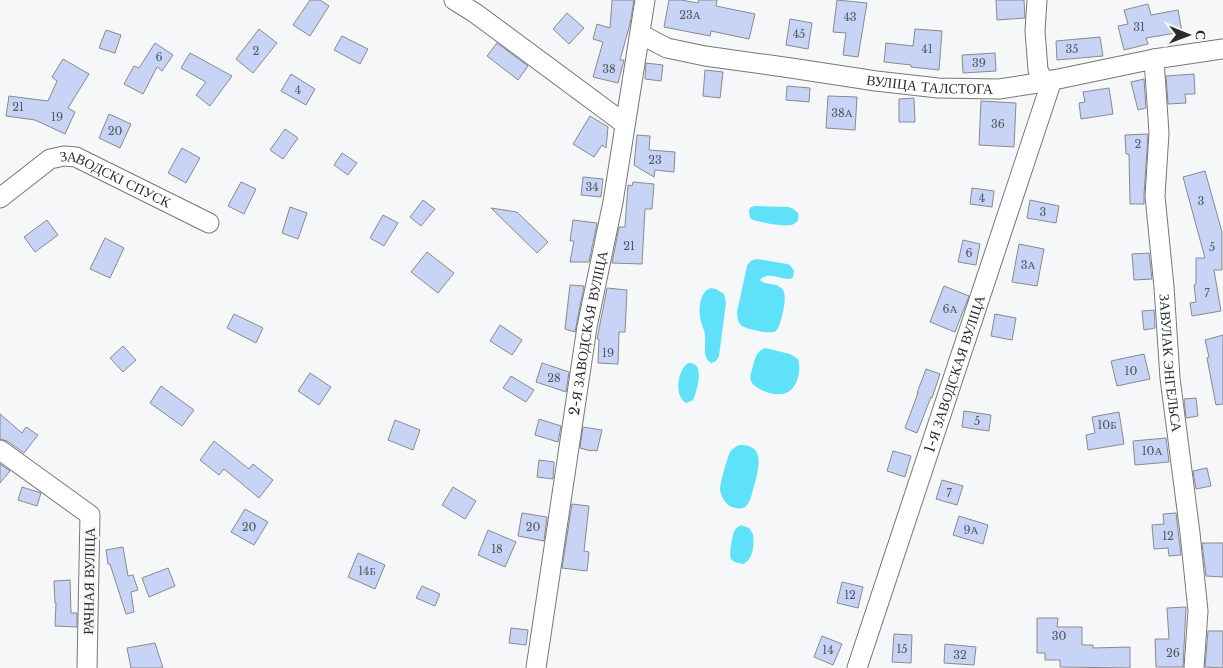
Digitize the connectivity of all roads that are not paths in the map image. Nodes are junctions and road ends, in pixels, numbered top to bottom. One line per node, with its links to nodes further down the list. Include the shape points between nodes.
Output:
1 (454, 0): 8 (street)
2 (645, 0): 4 (street, 2-Я ЗАВОДСКАЯ ВУЛІЦА)
3 (1038, 0): 7 (street, via 1035,31 1038,70)
4 (640, 34): 7 (street, ВУЛІЦА ТАЛСТОГА, via 668,48 696,54 876,81 938,88 999,88); 8 (street, 2-Я ЗАВОДСКАЯ ВУЛІЦА)
5 (1223, 49): 6 (street, ВУЛІЦА ТАЛСТОГА)
6 (1154, 58): 7 (street, ВУЛІЦА ТАЛСТОГА); 15 (street, ЗАВУЛАК ЭНГЕЛЬСА, via 1159,133 1155,196 1170,378 1198,611)
7 (1048, 81): 14 (street, 1-Я ЗАВОДСКАЯ ВУЛІЦА)
8 (625, 124): 13 (street, 2-Я ЗАВОДСКАЯ ВУЛІЦА, via 613,202 587,327)
9 (0, 198): 10 (street, ЗАВОДСКІ СПУСК, via 50,159 64,156 76,158)
10 (208, 223)
11 (0, 450): 12 (street, РАЧНАЯ ВУЛІЦА, via 90,515)
12 (87, 668)
13 (536, 668)
14 (857, 668)
15 (1194, 668)

